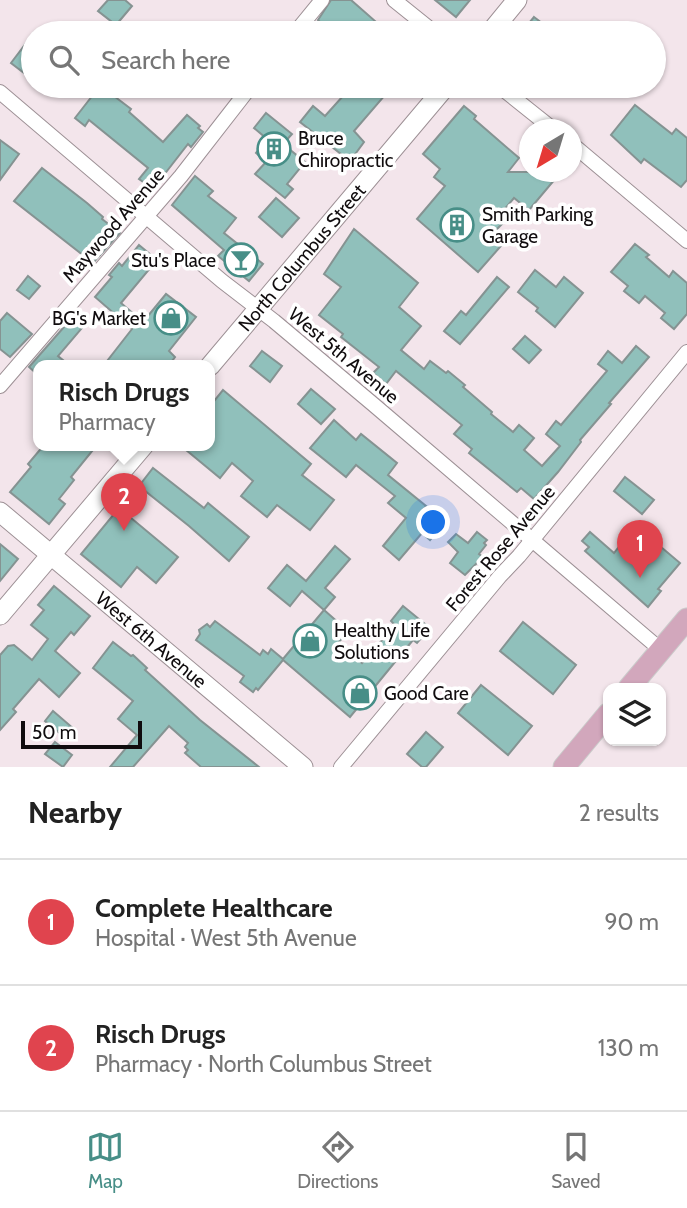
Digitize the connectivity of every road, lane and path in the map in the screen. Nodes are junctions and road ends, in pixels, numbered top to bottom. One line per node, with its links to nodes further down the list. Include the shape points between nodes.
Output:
1 (322, 0): 4 (street)
2 (394, 0): 5 (street)
3 (517, 0): 6 (main road)
4 (305, 21)
5 (420, 21)
6 (500, 21)
7 (0, 92): 13 (street, West 5th Avenue)
8 (242, 98): 13 (street, Maywood Avenue)
9 (436, 98): 15 (main road, North Columbus Street)
10 (514, 98): 11 (street)
11 (540, 119)
12 (582, 152): 14 (street)
13 (146, 216): 15 (street, West 5th Avenue); 18 (street, Maywood Avenue)
14 (687, 241)
15 (257, 309): 17 (main road, North Columbus Street); 21 (street, West 5th Avenue)
16 (687, 352): 21 (street, Forest Rose Avenue)
17 (215, 360)
18 (0, 386)
19 (139, 451): 22 (main road)
20 (0, 512): 22 (main road, West 6th Avenue)
21 (532, 541): 25 (street, West 5th Avenue); 29 (street, Forest Rose Avenue)
22 (50, 555): 23 (main road); 28 (main road, West 6th Avenue)
23 (0, 615)
24 (687, 619): 25 (main road)
25 (661, 650): 26 (main road)
26 (633, 683)
27 (603, 720): 30 (main road)
28 (303, 767)
29 (341, 767)
30 (564, 767)

